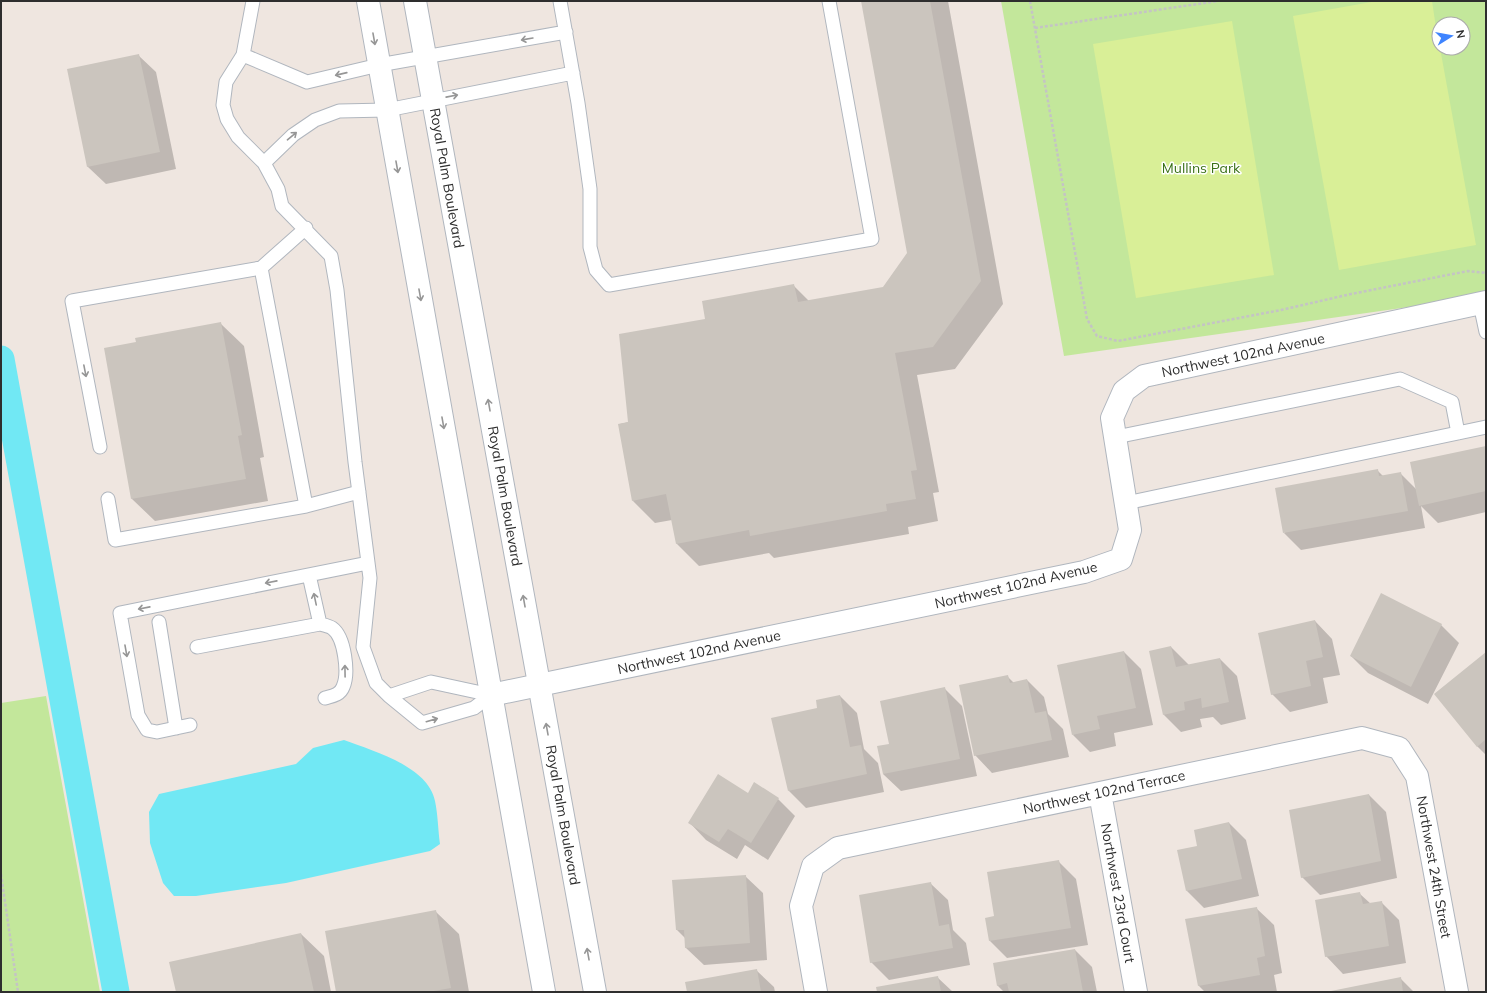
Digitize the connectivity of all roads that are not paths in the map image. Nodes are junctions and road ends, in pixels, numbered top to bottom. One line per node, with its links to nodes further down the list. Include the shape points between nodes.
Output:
1 (253, 1): 7 (lane)
2 (368, 1): 9 (street, one-way to 9)
3 (415, 1): 8 (street, Royal Palm Boulevard)
4 (560, 1): 6 (lane)
5 (830, 1): 10 (lane, via 872,239 609,285 596,270 590,247 590,189)
6 (566, 32): 8 (lane, one-way to 8); 10 (lane)
7 (243, 54): 9 (lane, one-way to 7, via 306,82); 13 (lane, via 226,82 223,105 227,119 238,137)
8 (425, 56): 9 (lane); 11 (street, Royal Palm Boulevard)
9 (379, 65): 12 (street)
10 (573, 73): 11 (lane, one-way to 10)
11 (433, 100): 12 (lane); 31 (street, Royal Palm Boulevard, one-way to 11)
12 (387, 110): 13 (lane, one-way to 12, via 292,135 315,120 339,111); 32 (street, one-way to 32)
13 (264, 163): 14 (lane, via 278,189 282,206)
14 (306, 228): 15 (lane); 22 (lane, via 331,256)
15 (261, 268): 21 (lane, one-way to 21, via 72,301); 25 (lane)
16 (1483, 303): 17 (lane); 20 (street, Northwest 102nd Avenue, via 1144,376 1124,391 1112,418)
17 (1486, 332)
18 (1486, 427): 19 (lane)
19 (1458, 433): 20 (lane, via 1452,402 1400,379); 24 (lane)
20 (1116, 437): 24 (street, Northwest 102nd Avenue)
21 (100, 447)
22 (359, 492): 25 (lane); 26 (lane)
23 (108, 499): 25 (lane, via 115,540)
24 (1126, 503): 31 (street, Northwest 102nd Avenue, via 1130,530 1121,559 1084,572)
25 (306, 506)
26 (368, 563): 27 (lane); 33 (lane, via 370,578 363,647 376,683)
27 (309, 575): 29 (lane, one-way to 27); 36 (lane, one-way to 36, via 120,613 138,715 147,730 157,732)
28 (159, 622): 36 (lane)
29 (320, 624): 30 (lane); 34 (lane, one-way to 29, via 337,695 343,688 346,675 340,638 332,628)
30 (197, 647)
31 (539, 684): 32 (street, Northwest 102nd Avenue); 40 (street, Royal Palm Boulevard, one-way to 31)
32 (491, 695): 33 (lane, via 431,682); 33 (lane, one-way to 32, via 422,723 474,708); 39 (street)
33 (389, 696)
34 (325, 698)
35 (190, 725): 36 (lane)
36 (176, 728)
37 (1399, 748): 38 (street, Northwest 102nd Terrace, via 1362,738); 43 (street, Northwest 24th Street, via 1417,776)
38 (1100, 793): 41 (street, Northwest 102nd Terrace, via 838,848 812,866 801,906); 42 (street, Northwest 23rd Court)
39 (544, 992)
40 (595, 992)
41 (816, 992)
42 (1136, 992)
43 (1457, 992)

